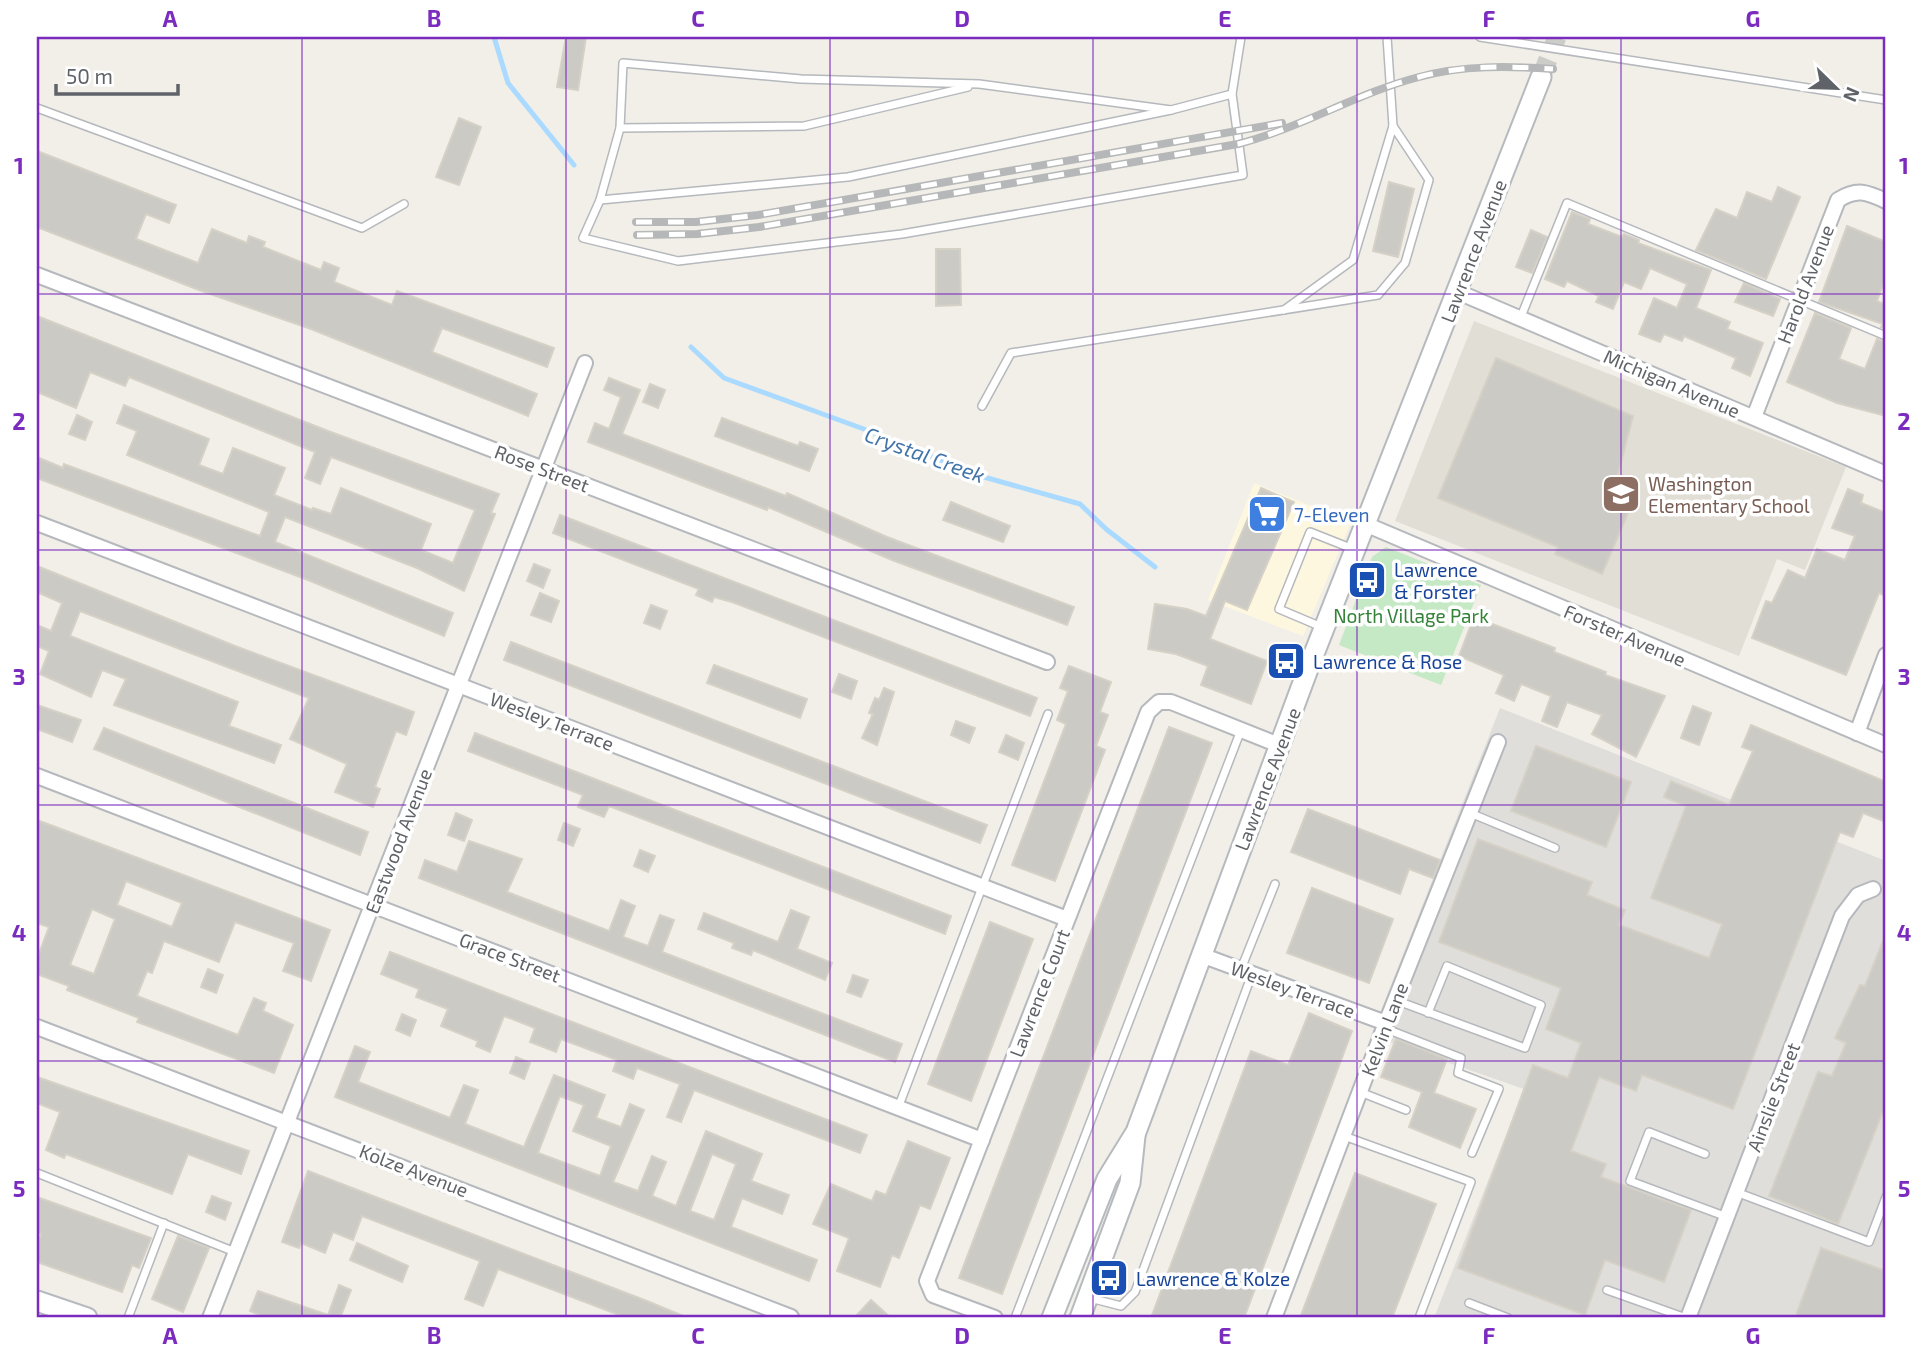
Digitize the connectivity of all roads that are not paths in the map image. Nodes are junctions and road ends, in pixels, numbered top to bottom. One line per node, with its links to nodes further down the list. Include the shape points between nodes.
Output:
1 (1241, 37): 6 (lane)
2 (1387, 37): 10 (lane)
3 (1480, 37): 7 (lane)
4 (1541, 77): 16 (main road, Lawrence Avenue)
5 (979, 84): 9 (lane); 11 (lane, via 804,126); 11 (lane, via 801,79 624,63)
6 (1231, 94): 9 (lane); 12 (lane, via 1243,175 902,234 678,261 583,238)
7 (1886, 100)
8 (37, 108): 14 (lane, via 362,228)
9 (1171, 110): 12 (lane, via 848,177)
10 (1393, 126): 18 (lane, via 1353,260); 18 (lane, via 1429,180 1405,263 1378,295)
11 (620, 128): 12 (lane)
12 (600, 200)
13 (1886, 201): 17 (street, Harold Avenue, via 1866,191 1838,200)
14 (404, 204)
15 (37, 275): 24 (street, Rose Street)
16 (1458, 292): 19 (street, Michigan Avenue); 27 (main road, Lawrence Avenue)
17 (1799, 300): 19 (lane, via 1567,203); 20 (lane); 23 (street, Harold Avenue)
18 (1282, 312): 22 (lane, via 1011,353)
19 (1520, 319): 23 (street, Michigan Avenue)
20 (1886, 336)
21 (585, 363): 24 (street, Eastwood Avenue)
22 (982, 406)
23 (1754, 417): 25 (street, Michigan Avenue)
24 (544, 468): 31 (street, Rose Street); 32 (street, Eastwood Avenue)
25 (1886, 474)
26 (37, 523): 32 (street, Wesley Terrace)
27 (1364, 524): 28 (main road, Lawrence Avenue); 35 (street, Forster Avenue)
28 (1355, 549): 29 (main road, Lawrence Avenue); 29 (lane, via 1310,532 1279,609)
29 (1324, 628): 37 (main road, Lawrence Avenue)
30 (1886, 655): 35 (street)
31 (1047, 662)
32 (458, 685): 43 (street, Wesley Terrace); 45 (street, Eastwood Avenue)
33 (1048, 715): 43 (lane)
34 (1241, 730): 37 (street); 46 (street, Lawrence Court, via 1171,702 1159,702 1148,712); 77 (lane)
35 (1857, 733): 38 (street, Forster Avenue)
36 (1498, 742): 40 (street, Kelvin Lane)
37 (1279, 745): 47 (main road, Lawrence Avenue)
38 (1886, 745)
39 (37, 776): 45 (street, Grace Street)
40 (1469, 813): 41 (lane); 49 (street, Kelvin Lane)
41 (1555, 848)
42 (1275, 884): 48 (lane)
43 (980, 886): 46 (street, Wesley Terrace); 54 (lane)
44 (1873, 889): 63 (street, Ainslie Street, via 1858,895 1842,916)
45 (373, 904): 54 (street, Grace Street); 56 (street, Eastwood Avenue)
46 (1068, 919): 59 (street, Lawrence Court)
47 (1201, 955): 48 (street, Wesley Terrace); 57 (main road, Lawrence Avenue)
48 (1246, 972): 51 (street, Wesley Terrace); 69 (lane, via 1135,1292 1121,1306)
49 (1395, 1000): 50 (lane); 51 (street, Kelvin Lane)
50 (1429, 1013): 50 (lane, via 1525,1048 1541,1005 1447,966)
51 (1385, 1026): 53 (street, Kelvin Lane); 60 (lane, via 1461,1058 1458,1073 1499,1089)
52 (37, 1027): 56 (street, Kolze Avenue)
53 (1359, 1092): 55 (lane); 58 (street, Kelvin Lane)
54 (898, 1108): 59 (street, Grace Street)
55 (1406, 1110)
56 (288, 1121): 67 (street, Eastwood Avenue); 72 (street, Kolze Avenue)
57 (1136, 1132): 69 (main road, Lawrence Avenue, via 1130,1183); 78 (main road, Lawrence Avenue, via 1107,1179)
58 (1343, 1136): 80 (street, Kelvin Lane); 81 (lane, via 1471,1182)
59 (982, 1140): 76 (street, Lawrence Court, via 927,1281 933,1295)
60 (1472, 1153)
61 (1705, 1154): 65 (lane, via 1649,1132 1630,1181)
62 (37, 1173): 66 (lane)
63 (1736, 1192): 64 (lane, via 1869,1242); 65 (street, Ainslie Street)
64 (1886, 1197)
65 (1727, 1217): 83 (street, Ainslie Street)
66 (164, 1223): 67 (lane); 74 (lane)
67 (236, 1252): 75 (street, Eastwood Avenue)
68 (1607, 1290): 83 (lane)
69 (1088, 1297): 79 (main road, Lawrence Avenue)
70 (37, 1301): 73 (main road)
71 (1469, 1303): 82 (lane)
72 (791, 1317)
73 (87, 1318)
74 (128, 1318)
75 (210, 1318)
76 (995, 1318)
77 (1015, 1318)
78 (1052, 1318)
79 (1080, 1318)
80 (1274, 1318)
81 (1419, 1318)
82 (1508, 1318)
83 (1687, 1318)

